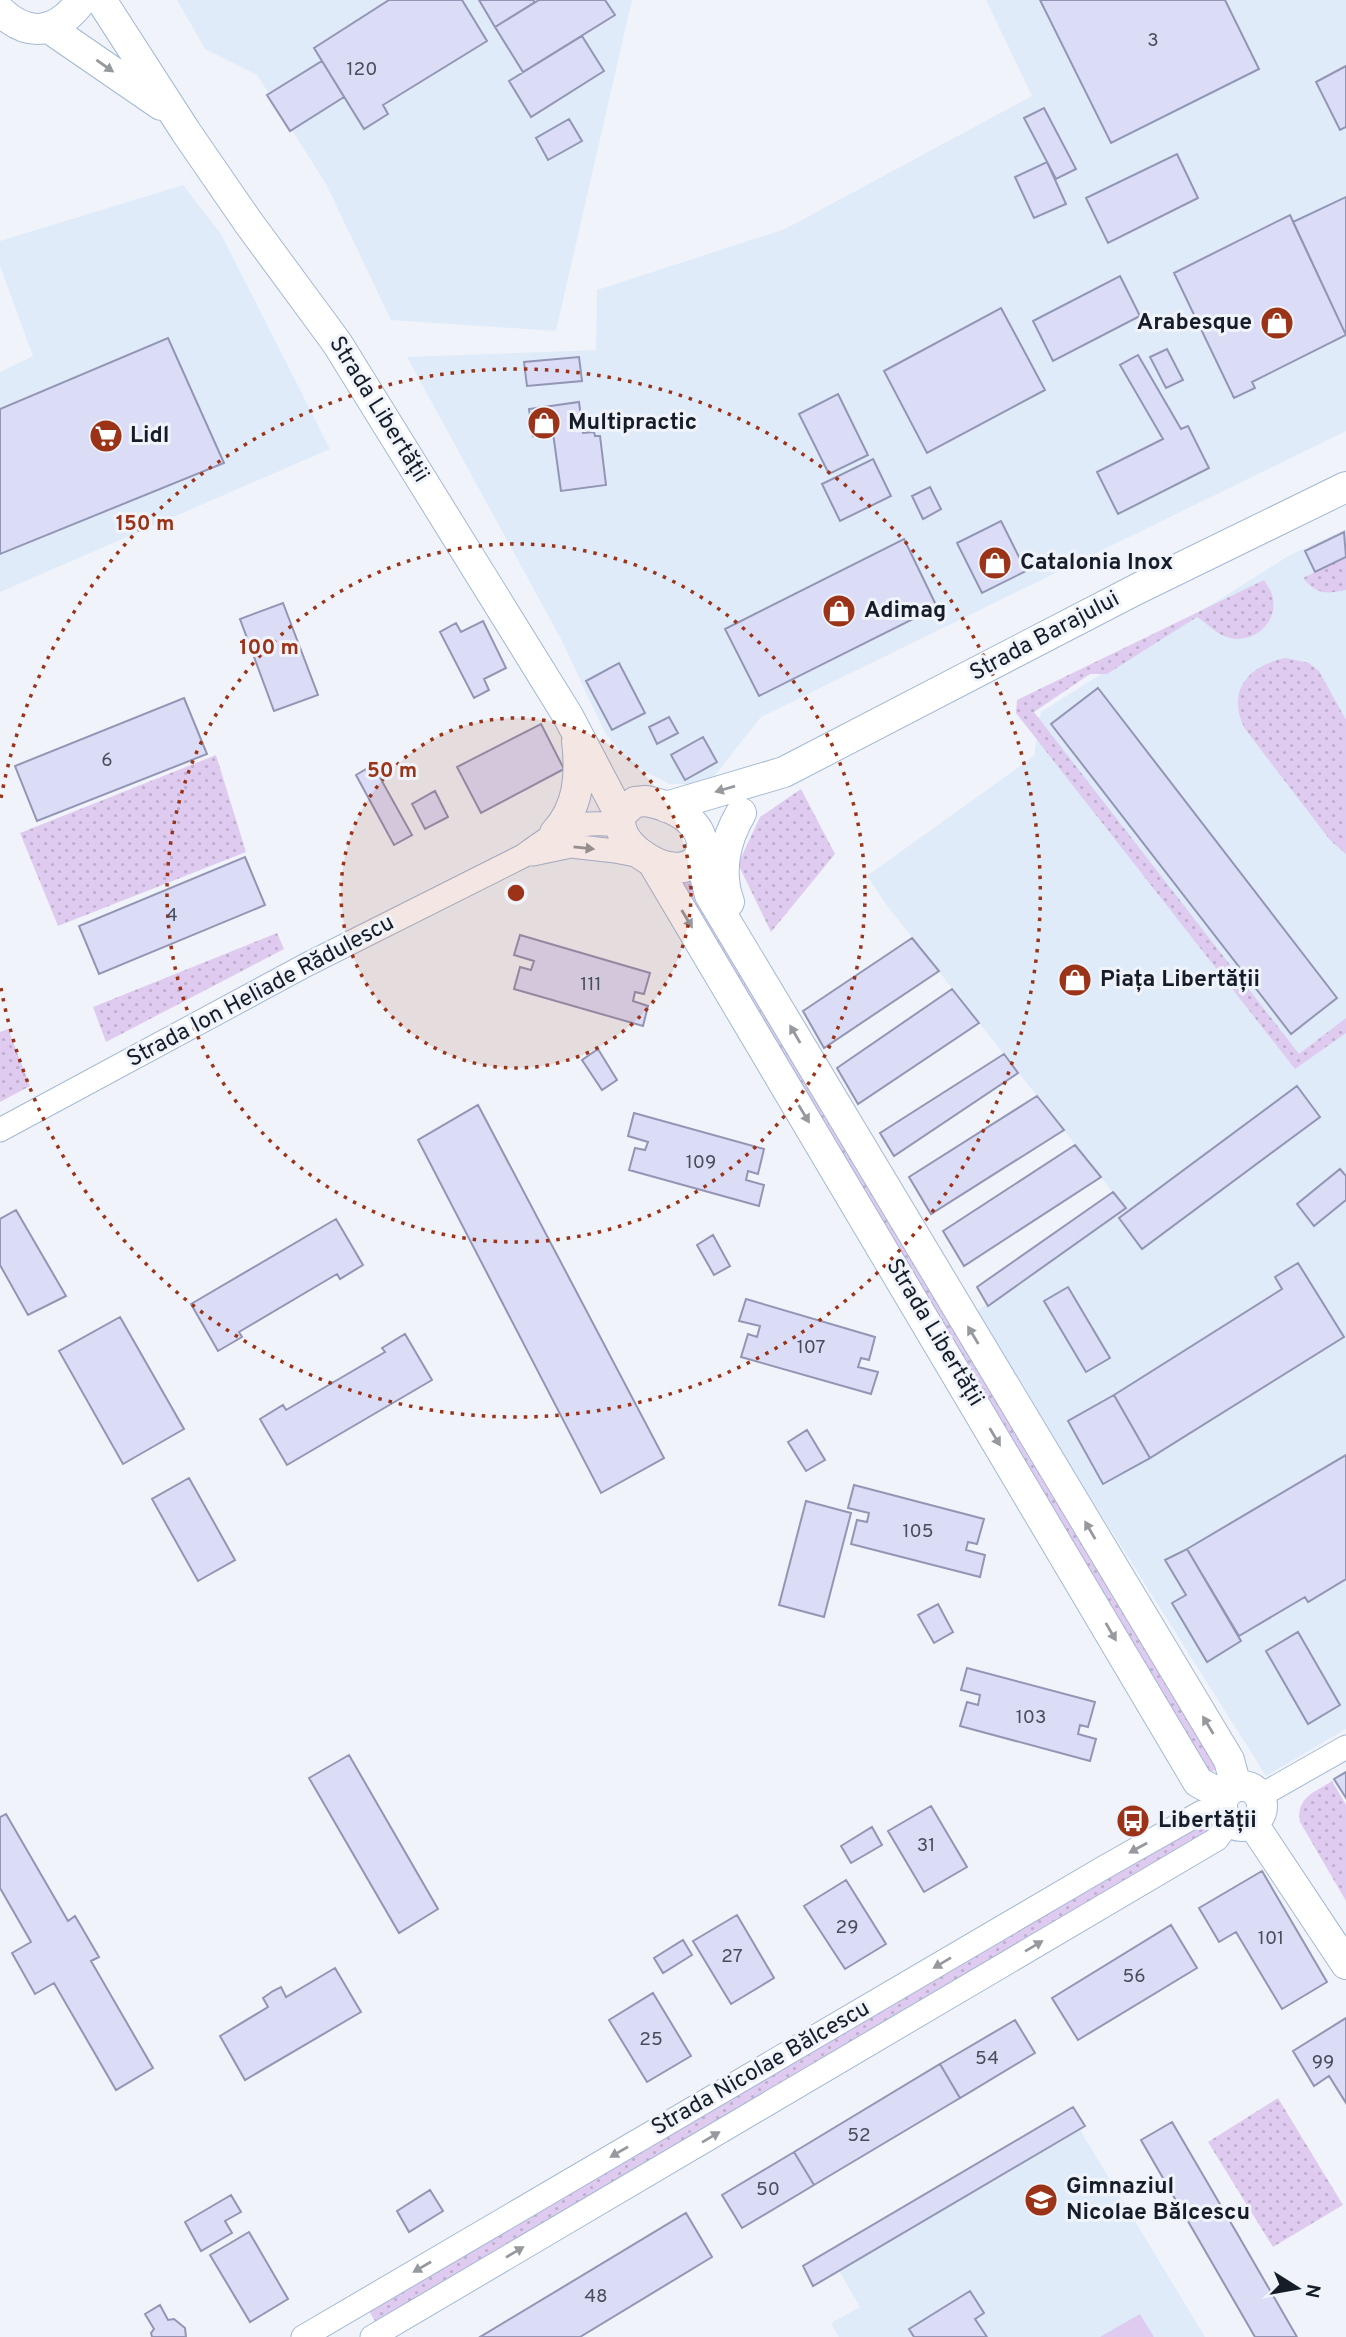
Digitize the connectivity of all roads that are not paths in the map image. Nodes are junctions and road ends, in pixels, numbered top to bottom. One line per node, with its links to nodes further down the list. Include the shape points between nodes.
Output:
1 (82, 0): 4 (main road, via 69,18)
2 (101, 0): 5 (main road, Strada Libertății)
3 (0, 12): 4 (main road, via 26,27)
4 (49, 27): 5 (main road, Strada Libertății, one-way to 5)
5 (174, 114): 7 (main road, Strada Libertății, via 337,343)
6 (1346, 487): 8 (main road, Strada Barajului, via 1137,589)
7 (571, 723): 9 (main road, Strada Libertății); 11 (main road, via 579,784 572,808)
8 (784, 772): 9 (main road, Strada Barajului, one-way to 9); 10 (main road, Strada Barajului)
9 (638, 812): 11 (street, Strada Ion Heliade Rădulescu); 12 (main road, Strada Libertății, via 696,825); 14 (main road, Strada Libertății, via 623,835)
10 (741, 813): 12 (main road, Strada Barajului); 15 (main road, via 723,867 726,894)
11 (555, 832): 13 (street, Strada Ion Heliade Rădulescu)
12 (701, 851): 14 (main road, via 690,866 680,868); 15 (main road, Strada Libertății, via 710,895)
13 (523, 856): 14 (street, Strada Ion Heliade Rădulescu, one-way to 14, via 571,846); 16 (street, Strada Ion Heliade Rădulescu, via 306,965)
14 (649, 859): 18 (main road, Strada Libertății, one-way to 18, via 1198,1782)
15 (748, 958): 18 (main road, Strada Libertății, one-way to 15, via 1229,1760)
16 (0, 1130)
17 (1346, 1747): 18 (street)
18 (1237, 1806): 19 (street, Strada Nicolae Bălcescu, one-way to 19, via 1202,1812); 20 (street, Strada Nicolae Bălcescu, one-way to 18, via 1217,1839); 21 (main road, Strada Libertății)
19 (989, 1935): 20 (street); 22 (street, Strada Nicolae Bălcescu, one-way to 22)
20 (1005, 1963): 24 (street, Strada Nicolae Bălcescu, one-way to 20)
21 (1346, 1964)
22 (363, 2301): 23 (street, Strada Nicolae Bălcescu); 24 (street)
23 (331, 2330): 25 (street, Strada Nicolae Bălcescu)
24 (380, 2335)
25 (303, 2337)

